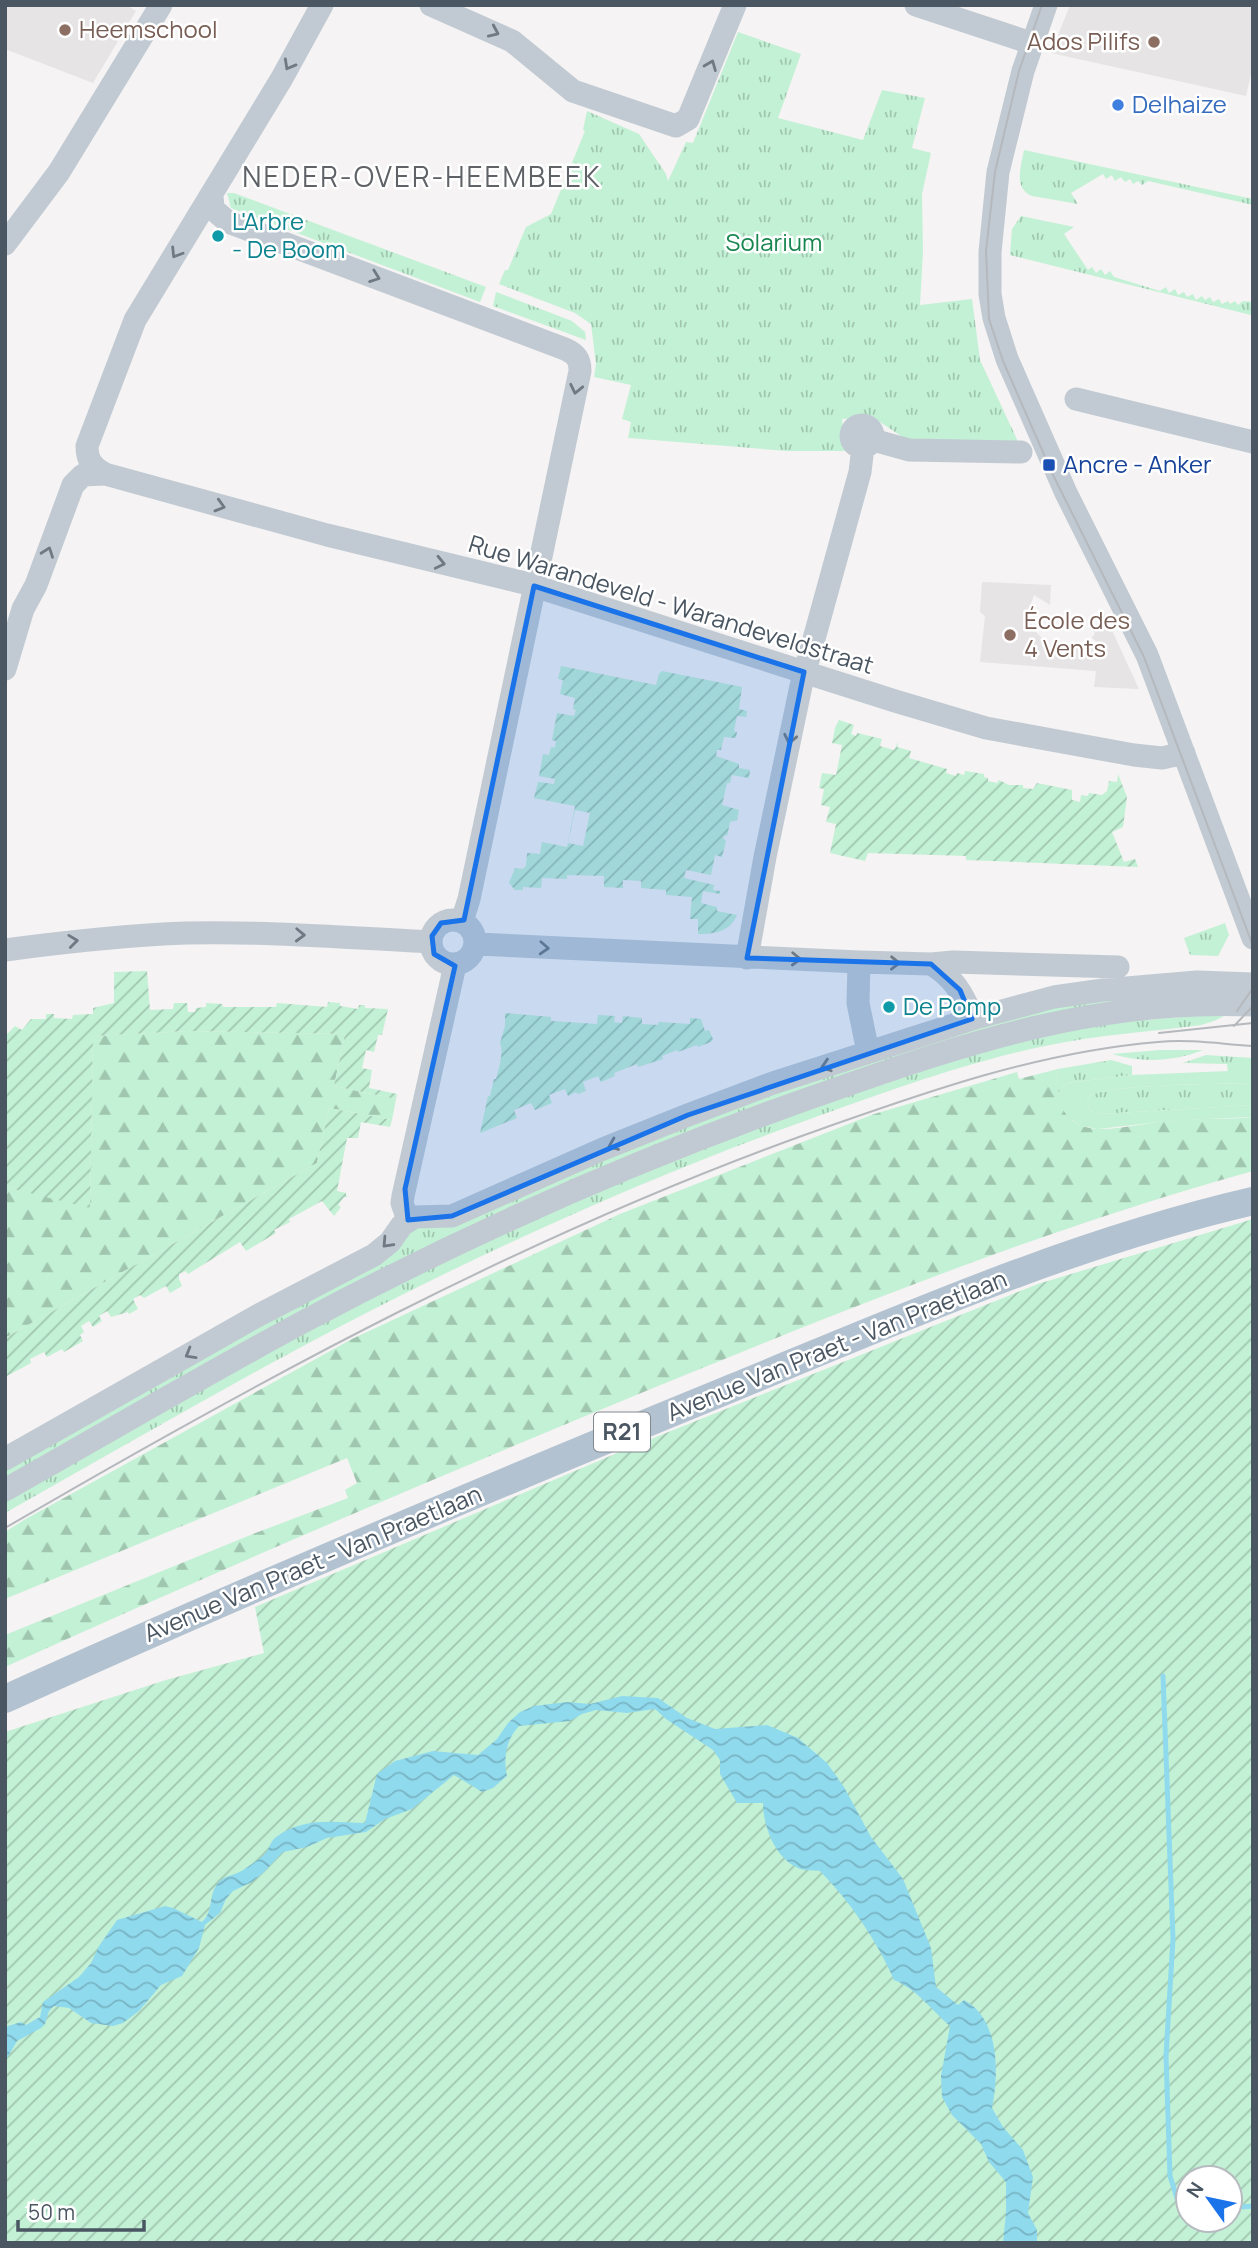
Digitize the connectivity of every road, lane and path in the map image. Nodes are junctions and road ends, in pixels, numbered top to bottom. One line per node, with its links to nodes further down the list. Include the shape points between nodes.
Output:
1 (161, 5): 9 (street, via 59,172)
2 (322, 5): 8 (street, one-way to 8)
3 (431, 5): 4 (street, one-way to 4, via 512,41 573,91 671,125 685,123)
4 (735, 5)
5 (916, 5): 7 (street)
6 (1046, 5): 7 (street)
7 (1031, 43): 17 (street, via 994,197 990,252 994,318 1007,359 1066,493 1138,634)
8 (212, 195): 13 (street, one-way to 13, via 128,335 87,446 89,461); 14 (street, one-way to 14, via 214,209 228,222 576,356 580,371)
9 (5, 244)
10 (1076, 399): 11 (street)
11 (1253, 442)
12 (1021, 452): 16 (street, via 909,450 868,443)
13 (105, 474): 14 (street, Rue Warandeveld - Warandeveldstraat, one-way to 14, via 327,536); 15 (street, one-way to 13, via 23,609 73,485 83,475)
14 (534, 586): 16 (street, Rue Warandeveld - Warandeveldstraat); 18 (street)
15 (5, 669)
16 (804, 672): 17 (street, Rue Warandeveld - Warandeveldstraat, via 1007,733 1147,757); 23 (street, one-way to 23)
17 (1184, 753): 19 (street)
18 (462, 921): 20 (street, via 441,923); 21 (street, via 474,933)
19 (1253, 938)
20 (431, 942): 22 (street, one-way to 20, via 187,933); 26 (street, via 438,958)
21 (476, 944): 23 (street, one-way to 23); 26 (street, via 467,960)
22 (5, 950)
23 (747, 958): 24 (street, one-way to 24)
24 (859, 962): 25 (street, one-way to 25); 31 (street, via 858,1003)
25 (931, 964): 27 (street); 30 (street, via 960,990)
26 (455, 965): 33 (street, via 403,1196)
27 (1118, 967)
28 (1253, 984): 30 (street, via 1197,982 1103,990)
29 (1253, 1005): 35 (street, via 1160,1006 1042,1024 900,1066 715,1133 579,1189 387,1279)
30 (972, 1018): 31 (street)
31 (869, 1052): 33 (street, one-way to 33, via 688,1115 452,1216 422,1215)
32 (1253, 1201): 36 (main road, Avenue Van Praet - Van Praetlaan / R21, via 1037,1267 811,1355 288,1573)
33 (408, 1220): 34 (street, one-way to 34, via 374,1255)
34 (5, 1459)
35 (5, 1490)
36 (5, 1699)

